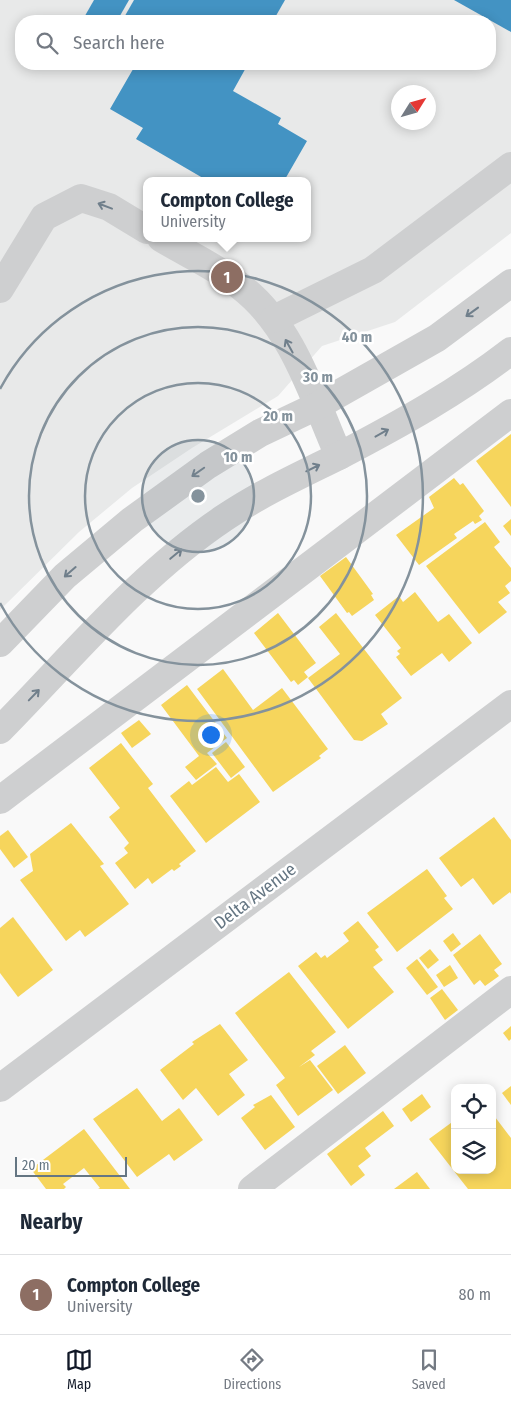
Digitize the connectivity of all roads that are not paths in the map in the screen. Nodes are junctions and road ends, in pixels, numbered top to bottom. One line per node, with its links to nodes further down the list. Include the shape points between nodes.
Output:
1 (511, 166): 6 (street, via 373,270)
2 (143, 228): 5 (street, one-way to 5, via 109,207 81,198 44,217)
3 (168, 242): 6 (street, via 240,286)
4 (511, 283): 8 (street, one-way to 8, via 437,338)
5 (0, 289)
6 (274, 319): 8 (street, one-way to 6, via 299,363)
7 (511, 351): 10 (street, one-way to 7, via 440,401)
8 (317, 406): 10 (street); 11 (street, one-way to 11, via 260,433 132,520 64,576)
9 (511, 413): 14 (street)
10 (339, 456): 13 (street, one-way to 10, via 139,586 178,552 267,490)
11 (0, 643)
12 (511, 704): 16 (street, Delta Avenue)
13 (0, 730)
14 (0, 800)
15 (511, 990): 17 (street)
16 (0, 1088)
17 (252, 1189)

